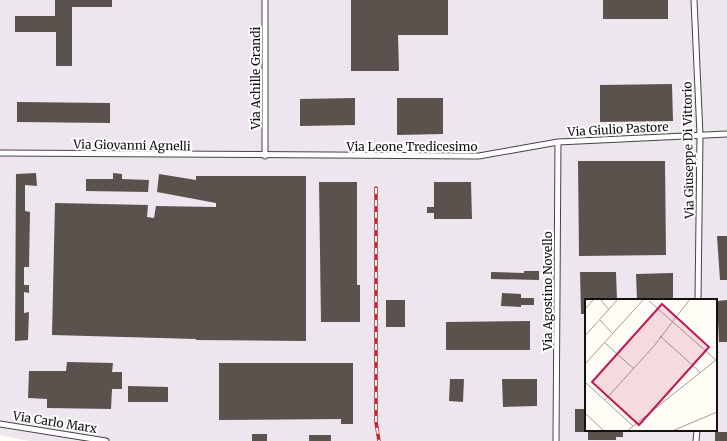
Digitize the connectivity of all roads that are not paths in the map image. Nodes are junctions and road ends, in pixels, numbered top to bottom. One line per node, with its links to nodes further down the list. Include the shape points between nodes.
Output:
1 (265, 0): 7 (street, Via Achille Grandi)
2 (694, 0): 4 (street, Via Giuseppe Di Vittorio)
3 (727, 134): 4 (street, Via Giulio Pastore)
4 (700, 135): 5 (street, Via Giulio Pastore); 8 (street, Via Giuseppe Di Vittorio)
5 (558, 142): 7 (street, Via Leone Tredicesimo, via 479,156); 12 (street, Via Agostino Novello)
6 (0, 153): 7 (street, Via Giovanni Agnelli)
7 (265, 156)
8 (698, 299)
9 (0, 424): 11 (street, Via Carlo Marx)
10 (697, 431): 13 (street)
11 (106, 441)
12 (556, 441)
13 (696, 441)

